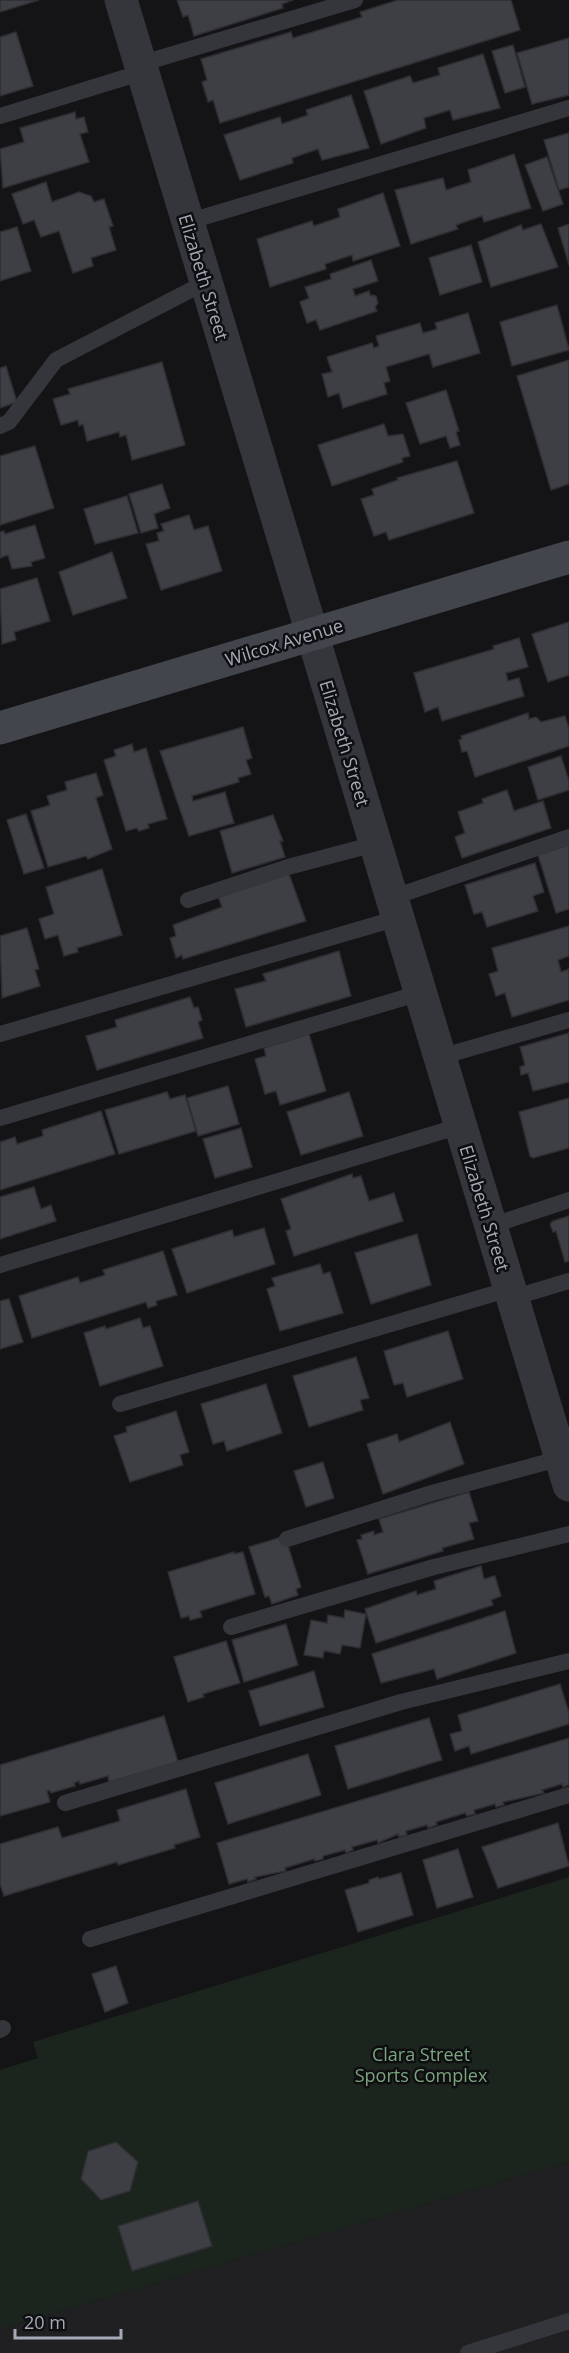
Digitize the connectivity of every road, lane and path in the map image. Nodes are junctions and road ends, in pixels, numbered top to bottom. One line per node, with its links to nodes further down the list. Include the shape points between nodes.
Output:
1 (121, 0): 3 (street, Elizabeth Street)
2 (355, 0): 3 (lane)
3 (142, 68): 5 (lane); 6 (street, Elizabeth Street)
4 (569, 108): 6 (lane)
5 (0, 116)
6 (187, 222): 7 (street, Elizabeth Street)
7 (206, 282): 8 (lane, via 56,360 9,422); 10 (street, Elizabeth Street)
8 (0, 426)
9 (569, 557): 10 (street, Wilcox Avenue)
10 (312, 634): 11 (street, Wilcox Avenue); 13 (street, Elizabeth Street)
11 (0, 728)
12 (569, 837): 15 (lane)
13 (375, 844): 14 (lane); 15 (street, Elizabeth Street)
14 (188, 900)
15 (395, 908): 16 (street, Elizabeth Street); 18 (lane)
16 (420, 993): 19 (street, Elizabeth Street); 20 (lane)
17 (569, 1020): 19 (lane)
18 (0, 1034)
19 (440, 1057): 21 (street, Elizabeth Street)
20 (0, 1118)
21 (460, 1126): 23 (street, Elizabeth Street); 24 (lane)
22 (569, 1200): 23 (lane)
23 (490, 1226): 26 (street, Elizabeth Street)
24 (0, 1265)
25 (569, 1281): 26 (lane)
26 (511, 1294): 27 (lane); 28 (street, Elizabeth Street)
27 (120, 1404)
28 (567, 1472): 30 (lane, via 432,1493)
29 (569, 1534): 31 (lane, via 434,1567)
30 (287, 1539)
31 (231, 1627)
32 (569, 1661): 34 (lane, via 356,1715)
33 (569, 1795): 35 (lane)
34 (65, 1803)
35 (90, 1939)
36 (569, 2321): 37 (lane)
37 (468, 2353)

